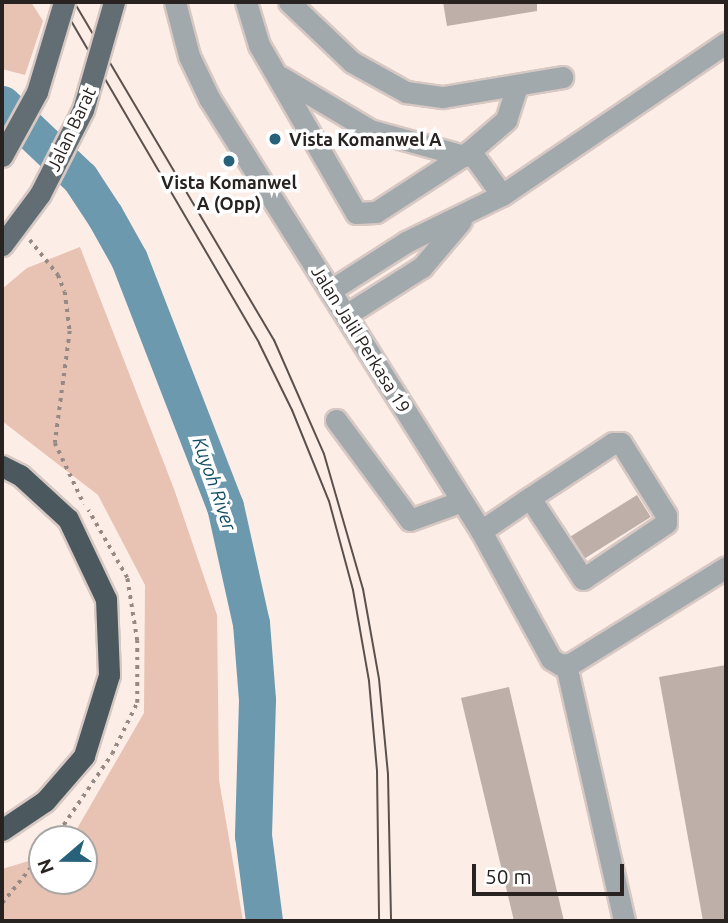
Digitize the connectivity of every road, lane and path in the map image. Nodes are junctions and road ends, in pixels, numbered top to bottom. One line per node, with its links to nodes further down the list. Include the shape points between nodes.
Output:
1 (64, 2): 11 (main road, bridge, via 37,92)
2 (114, 2): 14 (main road, Jalan Barat, bridge, via 83,110 40,194)
3 (175, 2): 15 (street, Jalan Jalil Perkasa 19, via 189,56 209,98)
4 (246, 2): 7 (street, via 259,45)
5 (289, 2): 9 (street, via 352,62 406,92 443,97)
6 (726, 43): 12 (street)
7 (278, 75): 10 (street, via 370,130); 10 (street, via 356,213 376,212)
8 (562, 77): 9 (street)
9 (517, 87): 10 (street, via 506,120)
10 (467, 153): 12 (street)
11 (2, 156)
12 (502, 195): 13 (street)
13 (464, 217): 15 (street, via 406,242); 16 (street, via 422,267)
14 (2, 245)
15 (331, 290): 16 (street, Jalan Jalil Perkasa 19)
16 (346, 316): 20 (street, Jalan Jalil Perkasa 19)
17 (335, 420): 20 (street, via 410,520)
18 (2, 466): 24 (highway, via 20,475 68,519 106,599 109,675 84,756 45,801)
19 (530, 498): 19 (street, via 583,579 666,523 666,514 621,443 612,443); 21 (street)
20 (462, 501): 21 (street, Jalan Jalil Perkasa 19)
21 (481, 531): 23 (street, Jalan Jalil Perkasa 19, via 551,659)
22 (726, 567): 23 (street)
23 (569, 664): 27 (street)
24 (2, 830)
25 (28, 871): 26 (path)
26 (2, 903)
27 (624, 921)

